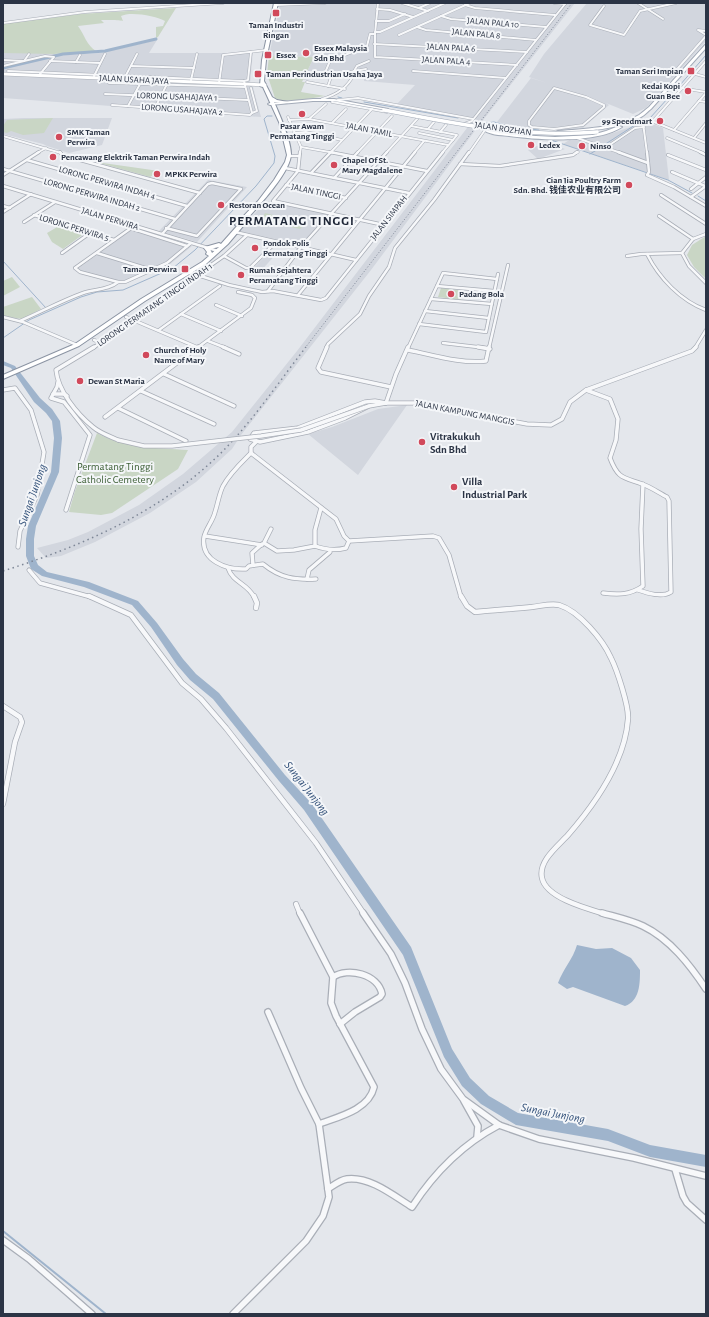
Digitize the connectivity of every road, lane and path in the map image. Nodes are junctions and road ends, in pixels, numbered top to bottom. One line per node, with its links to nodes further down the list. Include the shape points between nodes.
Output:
1 (223, 3): 24 (street, via 85,12)
2 (325, 3): 11 (street)
3 (378, 3): 15 (street)
4 (402, 3): 14 (street)
5 (430, 3): 14 (street)
6 (445, 3): 17 (street)
7 (470, 3): 12 (street)
8 (554, 3): 19 (street, via 565,4)
9 (638, 3): 16 (street)
10 (676, 3): 16 (street)
11 (276, 4): 34 (highway)
12 (465, 5): 19 (street); 20 (street)
13 (604, 6): 16 (street, via 590,25 624,35 640,11)
14 (419, 8): 17 (street)
15 (377, 9): 18 (street); 23 (street)
16 (649, 9): 22 (street)
17 (428, 11): 21 (street)
18 (405, 14): 21 (street); 23 (street, via 389,21)
19 (555, 15): 26 (street)
20 (441, 16): 25 (street); 26 (street, JALAN PALA 10)
21 (414, 17): 28 (street)
22 (663, 19)
23 (376, 21): 28 (street)
24 (3, 23)
25 (417, 27): 29 (street); 31 (street, JALAN PALA 8, via 426,30)
26 (546, 27): 31 (street)
27 (706, 31): 30 (street, via 698,30)
28 (375, 33): 32 (street); 58 (street, via 370,34 368,46 330,61 324,75)
29 (399, 35)
30 (706, 36): 54 (street)
31 (536, 40): 37 (street)
32 (374, 44): 37 (street, JALAN PALA 6); 50 (street, JALAN PALA 4, via 374,57)
33 (706, 46): 115 (main road, JALAN ROZHAN, via 650,108)
34 (266, 50): 36 (street); 74 (highway, via 262,72)
35 (706, 50): 76 (main road, JALAN ROZHAN)
36 (251, 52): 69 (street, via 224,54); 73 (street, via 248,80)
37 (527, 52): 50 (street)
38 (28, 54): 44 (street)
39 (105, 54): 49 (street)
40 (137, 54): 52 (street)
41 (197, 54): 53 (street)
42 (80, 55): 48 (street)
43 (3, 60): 44 (street)
44 (24, 61): 45 (street, via 53,56); 51 (street)
45 (50, 61): 48 (street); 60 (street)
46 (369, 61): 58 (street, via 357,66)
47 (706, 61): 61 (street, JALAN ROZHAN)
48 (76, 62): 49 (street)
49 (100, 63): 62 (street)
50 (517, 65): 66 (street)
51 (3, 66)
52 (131, 66): 53 (street); 65 (street)
53 (194, 68): 67 (street)
54 (678, 68)
55 (366, 69): 58 (street)
56 (8, 71): 60 (street, JALAN USAHA JAYA)
57 (413, 71): 66 (street)
58 (355, 72): 79 (street)
59 (3, 74): 60 (street, JALAN USAHA JAYA)
60 (39, 74): 62 (street, JALAN USAHA JAYA); 65 (street, JALAN USAHA JAYA)
61 (695, 74): 64 (street); 77 (street, JALAN ROZHAN)
62 (94, 76): 65 (street, JALAN USAHA JAYA)
63 (331, 77): 75 (street)
64 (706, 77)
65 (124, 78): 67 (street, JALAN USAHA JAYA); 71 (street, JALAN USAHA JAYA)
66 (506, 78): 108 (street)
67 (191, 80): 69 (street, JALAN USAHA JAYA)
68 (109, 82): 72 (street, JALAN USAHA JAYA)
69 (219, 82): 71 (street, JALAN USAHA JAYA); 73 (street, JALAN USAHA JAYA)
70 (307, 82): 75 (street)
71 (168, 83): 72 (street, JALAN USAHA JAYA); 73 (street, JALAN USAHA JAYA); 85 (street)
72 (140, 84): 84 (street)
73 (245, 84): 74 (street, JALAN USAHA JAYA); 83 (street)
74 (263, 84): 86 (highway); 96 (highway)
75 (328, 86): 79 (street)
76 (676, 86): 77 (street); 106 (main road, JALAN ROZHAN)
77 (684, 87): 80 (street); 106 (street, JALAN ROZHAN)
78 (251, 88): 81 (street)
79 (345, 89): 87 (street)
80 (706, 92): 90 (street)
81 (252, 93): 83 (street); 102 (street, via 258,111)
82 (105, 94): 84 (street, LORONG USAHAJAYA 1)
83 (246, 94): 89 (street)
84 (134, 95): 85 (street, LORONG USAHAJAYA 1); 97 (street)
85 (161, 96): 89 (street, LORONG USAHAJAYA 1); 98 (street)
86 (271, 98): 92 (highway); 96 (highway)
87 (334, 99): 88 (street); 92 (main road, JALAN ROZHAN); 92 (main road, JALAN ROZHAN); 94 (main road, JALAN ROZHAN); 100 (street); 101 (main road, JALAN ROZHAN)
88 (362, 99): 94 (street); 107 (street)
89 (248, 100): 102 (street)
90 (699, 101): 91 (street); 122 (street)
91 (706, 102)
92 (286, 103): 96 (highway)
93 (326, 104): 105 (street)
94 (358, 104): 101 (main road, JALAN ROZHAN)
95 (112, 105): 97 (street, LORONG USAHAJAYA 2)
96 (273, 105): 145 (highway, via 281,122)
97 (128, 106): 98 (street, LORONG USAHAJAYA 2)
98 (155, 108): 102 (street, LORONG USAHAJAYA 2)
99 (346, 109): 110 (street)
100 (372, 109): 104 (street); 117 (street)
101 (385, 109): 115 (main road, JALAN ROZHAN, bridge, via 518,134 560,136)
102 (252, 114)
103 (392, 116): 123 (street)
104 (418, 118): 111 (street); 114 (street)
105 (308, 119): 110 (street, JALAN TAMIL); 125 (street, JALAN TAMIL, via 288,119)
106 (650, 119): 115 (main road, JALAN ROZHAN); 116 (street, via 643,123); 122 (street)
107 (464, 120): 108 (street); 111 (street)
108 (473, 120): 111 (street, via 471,123)
109 (434, 122): 119 (street)
110 (332, 123): 117 (street, JALAN TAMIL)
111 (463, 124)
112 (706, 124): 131 (street)
113 (446, 125): 124 (street)
114 (411, 126): 118 (street); 128 (street)
115 (620, 126): 120 (main road); 129 (main road, via 602,133)
116 (644, 127): 140 (street, via 635,128); 150 (street)
117 (354, 128): 123 (street, JALAN TAMIL); 133 (street)
118 (423, 128): 119 (street); 126 (street)
119 (428, 129): 124 (street)
120 (577, 129): 120 (street, via 532,127 528,124 552,89 556,88 586,96 604,105); 121 (main road, via 541,132 493,126 486,127)
121 (485, 130): 129 (main road, via 529,137); 151 (street)
122 (674, 130): 131 (street)
123 (377, 132): 128 (street, JALAN TAMIL); 147 (street)
124 (440, 132): 134 (street, JALAN SIMPAH, via 457,134)
125 (294, 133): 133 (street, via 306,132); 138 (street, JALAN TAMIL)
126 (418, 133): 132 (street); 134 (street)
127 (3, 136): 139 (street)
128 (402, 136): 132 (street, JALAN TAMIL); 149 (street)
129 (574, 137): 140 (street)
130 (667, 138): 144 (street)
131 (694, 138): 136 (street)
132 (414, 139): 135 (street, JALAN TAMIL)
133 (342, 140): 141 (street)
134 (453, 140): 137 (street, JALAN SIMPAH)
135 (424, 141): 137 (street, JALAN TAMIL); 152 (street)
136 (706, 143)
137 (448, 145): 158 (street, JALAN SIMPAH)
138 (301, 147): 141 (street); 146 (street)
139 (46, 148): 148 (street); 171 (street, via 62,155)
140 (605, 148): 150 (street)
141 (330, 152): 147 (street); 160 (street)
142 (578, 152): 151 (street, via 573,155 500,166)
143 (668, 155): 156 (street)
144 (706, 155)
145 (289, 156): 146 (street); 153 (highway)
146 (299, 156): 155 (street)
147 (353, 157): 149 (street); 163 (street)
148 (27, 160): 157 (street); 179 (street, LORONG PERWIRA INDAH 4)
149 (379, 162): 152 (street); 164 (street)
150 (648, 163): 175 (street, via 648,173)
151 (460, 164): 266 (street, via 395,248 388,268 360,314 328,344 318,368 321,372)
152 (404, 166): 158 (street); 169 (street)
153 (285, 168): 155 (street); 188 (highway)
154 (3, 169): 157 (street, LORONG PERWIRA INDAH 2)
155 (298, 170): 160 (street); 167 (street)
156 (706, 170)
157 (10, 171): 161 (street); 186 (street, LORONG PERWIRA INDAH 2)
158 (427, 171): 172 (street, JALAN SIMPAH)
159 (672, 172): 165 (street)
160 (311, 173): 163 (street)
161 (3, 175)
162 (706, 177): 165 (street)
163 (334, 178): 164 (street)
164 (359, 183): 169 (street); 176 (street)
165 (698, 183): 168 (street); 170 (street)
166 (3, 186): 173 (street, JALAN PERWIRA)
167 (286, 186): 176 (street, JALAN TINGGI); 183 (street, via 273,201)
168 (706, 186): 175 (street)
169 (385, 188): 172 (street); 187 (street)
170 (691, 189)
171 (200, 193): 179 (street); 194 (street, via 212,183 241,189 197,236)
172 (409, 193): 191 (street, JALAN SIMPAH)
173 (30, 194): 177 (street, JALAN PERWIRA); 181 (street)
174 (661, 195): 190 (street)
175 (691, 197): 180 (street)
176 (346, 198): 183 (street)
177 (54, 202): 184 (street); 192 (street, JALAN PERWIRA)
178 (3, 206): 181 (street)
179 (187, 206): 186 (street)
180 (706, 206)
181 (10, 208): 182 (street)
182 (3, 212)
183 (332, 214): 187 (street); 207 (street)
184 (34, 215): 189 (street); 196 (street, LORONG PERWIRA 5)
185 (659, 216): 200 (street)
186 (175, 219): 194 (street)
187 (360, 220): 191 (street); 213 (street)
188 (242, 221): 195 (highway); 204 (highway)
189 (24, 222)
190 (706, 224)
191 (384, 225): 217 (street, JALAN SIMPAH)
192 (134, 226): 193 (street); 197 (street, JALAN PERWIRA)
193 (130, 228): 201 (street); 205 (street)
194 (166, 228): 197 (street)
195 (235, 232): 199 (street); 208 (highway)
196 (90, 233): 201 (street, LORONG PERWIRA 5); 209 (street)
197 (162, 234): 203 (street, JALAN PERWIRA)
198 (706, 234): 200 (street)
199 (247, 235): 202 (street); 215 (street, LORONG PERMATANG TINGGI INDAH 1)
200 (693, 239): 211 (street)
201 (114, 240): 210 (street)
202 (276, 242): 207 (street); 215 (street, via 250,268)
203 (191, 243): 205 (street); 206 (street, JALAN PERWIRA)
204 (219, 244): 206 (highway); 208 (highway)
205 (187, 246): 221 (street, via 167,263)
206 (205, 247): 208 (street, JALAN PERWIRA); 212 (highway)
207 (301, 247): 213 (street); 230 (street)
208 (216, 250): 212 (highway); 218 (highway)
209 (62, 253)
210 (97, 253): 221 (street); 226 (street, via 75,268 80,272)
211 (682, 253): 214 (street); 227 (street, via 693,272)
212 (209, 254): 222 (highway)
213 (331, 254): 217 (street); 234 (street)
214 (647, 254): 216 (street); 238 (street, via 651,263 681,296)
215 (224, 256): 219 (street, LORONG PERMATANG TINGGI INDAH 1)
216 (627, 256)
217 (356, 260): 234 (street, JALAN SIMPAH, via 326,298 321,300)
218 (204, 262): 219 (street); 222 (highway)
219 (212, 265): 224 (street, LORONG PERMATANG TINGGI INDAH 1)
220 (508, 265): 258 (street)
221 (152, 270): 226 (street, via 128,281)
222 (190, 271): 224 (street); 233 (highway)
223 (498, 274): 225 (street)
224 (198, 275): 230 (street, via 262,292); 246 (street, LORONG PERMATANG TINGGI INDAH 1)
225 (497, 279): 229 (street, via 443,273); 231 (street)
226 (118, 282): 247 (street, via 113,286 82,294)
227 (706, 283)
228 (220, 286): 240 (street)
229 (437, 286): 231 (street); 235 (street)
230 (268, 291): 234 (street)
231 (494, 291): 236 (street)
232 (238, 292): 241 (street, via 255,298)
233 (156, 293): 243 (highway); 244 (highway)
234 (298, 295)
235 (431, 299): 236 (street); 239 (street)
236 (492, 304): 245 (street)
237 (216, 305): 241 (street)
238 (706, 310)
239 (425, 311): 245 (street); 248 (street)
240 (181, 314): 249 (street); 251 (street)
241 (242, 316): 251 (street)
242 (3, 317): 247 (street)
243 (126, 317): 244 (highway); 246 (street); 252 (highway)
244 (117, 318): 256 (highway)
245 (489, 318): 248 (street, via 486,332)
246 (134, 320): 249 (street); 254 (street, LORONG PERMATANG TINGGI INDAH 1)
247 (23, 322): 256 (street)
248 (419, 324): 259 (street)
249 (159, 330): 257 (street)
250 (706, 330): 270 (street, JALAN KAMPUNG MANGGIS, via 692,351)
251 (222, 331): 253 (street)
252 (94, 340): 254 (street); 261 (highway, via 73,352)
253 (208, 340): 257 (street); 260 (street)
254 (101, 343): 264 (street, LORONG PERMATANG TINGGI INDAH 1, via 59,367 55,372)
255 (443, 343): 258 (street)
256 (77, 345): 261 (highway)
257 (199, 348): 262 (street)
258 (490, 349): 259 (street, via 486,361 483,362)
259 (408, 350): 266 (street)
260 (239, 354)
261 (28, 369): 263 (highway); 265 (highway)
262 (164, 374): 269 (street); 274 (street)
263 (3, 377)
264 (58, 380): 268 (street, JALAN KAMPUNG MANGGIS); 271 (street, via 56,390)
265 (3, 382)
266 (391, 387): 273 (street)
267 (3, 390): 290 (street, via 15,388 22,395 40,432 44,452 37,495 20,531)
268 (64, 390): 271 (street); 272 (street, JALAN KAMPUNG MANGGIS)
269 (141, 390): 276 (street); 278 (street)
270 (586, 390): 273 (street, JALAN KAMPUNG MANGGIS, via 570,402 562,420 552,425 527,424 415,403); 282 (street, via 610,399 618,419 616,440 610,458 614,468 623,478)
271 (52, 394): 272 (street, via 64,394); 284 (street, via 51,398 64,402 90,435)
272 (68, 397): 275 (street, JALAN KAMPUNG MANGGIS, bridge, via 82,417 101,432 118,440 144,446 172,446 300,430)
273 (386, 403): 275 (street, JALAN KAMPUNG MANGGIS); 280 (street, via 365,402 298,428 254,433 250,438)
274 (234, 406)
275 (369, 406): 280 (street, via 308,432)
276 (118, 408): 277 (street); 279 (street)
277 (105, 417)
278 (214, 424)
279 (186, 441)
280 (256, 442): 281 (street, via 251,447)
281 (251, 453): 283 (street); 286 (street, via 223,486)
282 (643, 484): 297 (street, via 641,529 644,580 643,586); 297 (street, via 667,497 669,501 672,585 668,594)
283 (321, 508): 287 (street, via 336,519); 289 (street, via 315,526)
284 (66, 510)
285 (271, 529): 288 (street)
286 (205, 536): 288 (street); 293 (street, via 206,554 217,564)
287 (349, 541): 291 (street, via 346,548); 304 (street, via 433,536 439,538 447,550 451,569 468,609 475,612 558,605 576,613 610,654 629,719 623,743 613,767 588,810 544,862 543,880 556,894 577,905 634,922 654,932 694,970)
288 (263, 543): 289 (street, via 277,551); 292 (street, via 252,554)
289 (315, 546): 291 (street)
290 (18, 548)
291 (330, 552): 295 (street, via 309,570)
292 (253, 565): 293 (street, via 246,569); 295 (street, via 263,564 272,573 288,579)
293 (228, 568): 299 (street, via 229,576 246,585 258,603)
294 (29, 570): 307 (street, via 40,582 87,595 131,615 182,684 201,699 226,728 316,843 391,954 441,1069)
295 (307, 579): 296 (street)
296 (316, 579)
297 (638, 590): 298 (street, via 625,595)
298 (603, 593)
299 (256, 608)
300 (3, 706): 301 (street, via 20,717 22,722 16,734 9,787)
301 (3, 804)
302 (296, 904): 303 (street)
303 (333, 977): 306 (street, via 331,1003); 306 (street, via 344,972 352,973 369,977 382,988 380,997)
304 (706, 989)
305 (268, 1012): 308 (street)
306 (340, 1024): 308 (street, via 374,1091 367,1101 356,1109)
307 (463, 1099): 309 (street); 310 (street, via 478,1126)
308 (319, 1124): 313 (street)
309 (499, 1125): 310 (street); 311 (street, via 539,1138)
310 (478, 1137): 313 (street, via 448,1162 412,1207 362,1180 343,1180)
311 (675, 1169): 312 (street); 314 (street, via 687,1203)
312 (706, 1176)
313 (328, 1189): 317 (street, via 329,1197 323,1216 306,1241)
314 (706, 1220)
315 (3, 1240): 316 (street, via 29,1259)
316 (92, 1314)
317 (232, 1314)

